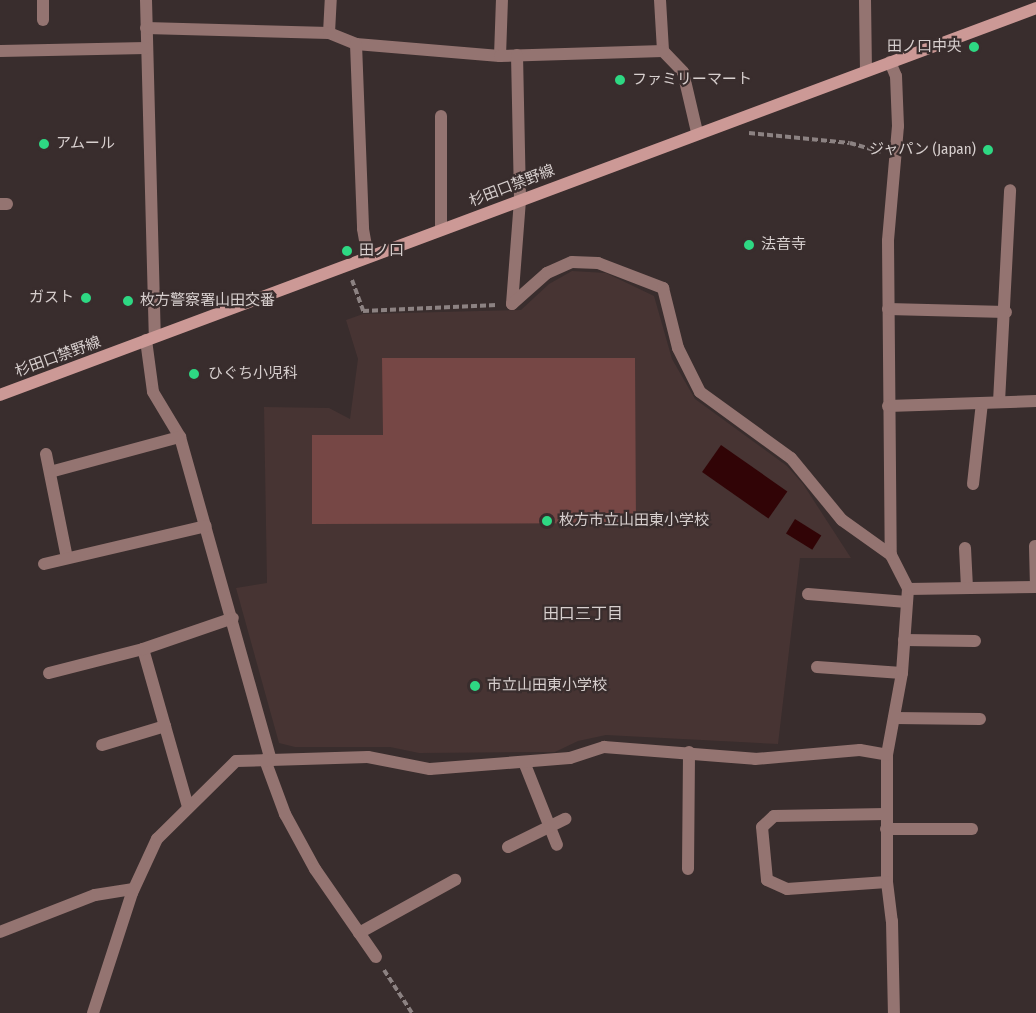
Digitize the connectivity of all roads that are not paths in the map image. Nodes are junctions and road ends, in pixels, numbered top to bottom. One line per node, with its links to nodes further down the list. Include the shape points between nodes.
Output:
1 (43, 0): 8 (street)
2 (146, 0): 9 (street)
3 (331, 0): 10 (street)
4 (502, 0): 16 (street)
5 (660, 0): 14 (street)
6 (865, 0): 18 (street)
7 (1036, 8): 17 (main road, 杉田口禁野線)
8 (43, 20)
9 (146, 28): 10 (street); 12 (street)
10 (329, 33): 11 (street)
11 (356, 44): 16 (street); 24 (street, via 363,229)
12 (146, 48): 13 (street); 27 (street)
13 (0, 51)
14 (663, 51): 15 (street); 20 (street, via 683,72)
15 (517, 55): 16 (street); 22 (street)
16 (500, 56)
17 (890, 62): 18 (main road, 杉田口禁野線); 25 (street, via 896,76 898,126 888,242)
18 (866, 71): 20 (main road, 杉田口禁野線)
19 (441, 116): 23 (street)
20 (697, 132): 22 (main road, 杉田口禁野線)
21 (1010, 190): 26 (street)
22 (520, 200): 23 (main road, 杉田口禁野線); 40 (street, via 513,304 547,273 572,262 598,263 663,288 678,348 700,392 791,458 842,520)
23 (441, 229): 24 (main road, 杉田口禁野線)
24 (368, 256): 27 (main road, 杉田口禁野線)
25 (888, 309): 26 (street); 32 (street)
26 (1006, 312): 30 (street)
27 (151, 338): 28 (main road, 杉田口禁野線); 33 (street, via 153,392)
28 (0, 395)
29 (1036, 401): 30 (street)
30 (999, 402): 31 (street)
31 (982, 403): 32 (street); 36 (street)
32 (888, 406): 40 (street)
33 (180, 437): 35 (street); 37 (street)
34 (46, 454): 35 (street)
35 (50, 472): 41 (street)
36 (973, 484)
37 (206, 526): 41 (street); 48 (street)
38 (1035, 546): 43 (street)
39 (965, 548): 44 (street)
40 (891, 555): 45 (street)
41 (67, 558): 42 (street)
42 (44, 564)
43 (1036, 587): 44 (street)
44 (967, 588): 45 (street)
45 (908, 589): 47 (street)
46 (808, 594): 47 (street)
47 (907, 602): 49 (street)
48 (233, 618): 51 (street); 61 (street)
49 (904, 640): 50 (street); 54 (street)
50 (975, 641)
51 (143, 650): 53 (street); 57 (street)
52 (817, 667): 54 (street)
53 (49, 673)
54 (902, 673): 55 (street)
55 (894, 718): 56 (street); 60 (street)
56 (980, 719)
57 (165, 726): 58 (street); 63 (street)
58 (102, 745)
59 (689, 752): 60 (street, via 755,759 860,750); 62 (street, via 604,747 570,758); 71 (street)
60 (887, 755): 64 (street)
61 (268, 760): 62 (street, via 368,757 430,769); 63 (street, via 236,761); 76 (street, via 285,814 315,868)
62 (524, 762): 66 (street)
63 (188, 807): 74 (street, via 157,839)
64 (886, 814): 67 (street); 73 (street, via 774,816 762,827 767,880 787,889)
65 (565, 819): 66 (street)
66 (550, 827): 69 (street); 70 (street)
67 (886, 829): 68 (street); 73 (street)
68 (972, 829)
69 (557, 845)
70 (508, 846)
71 (688, 869)
72 (455, 880): 76 (street)
73 (887, 882): 79 (street)
74 (134, 889): 75 (street, via 95,895); 78 (street)
75 (0, 932)
76 (359, 933): 77 (street)
77 (376, 957)
78 (93, 1013)
79 (894, 1013)

